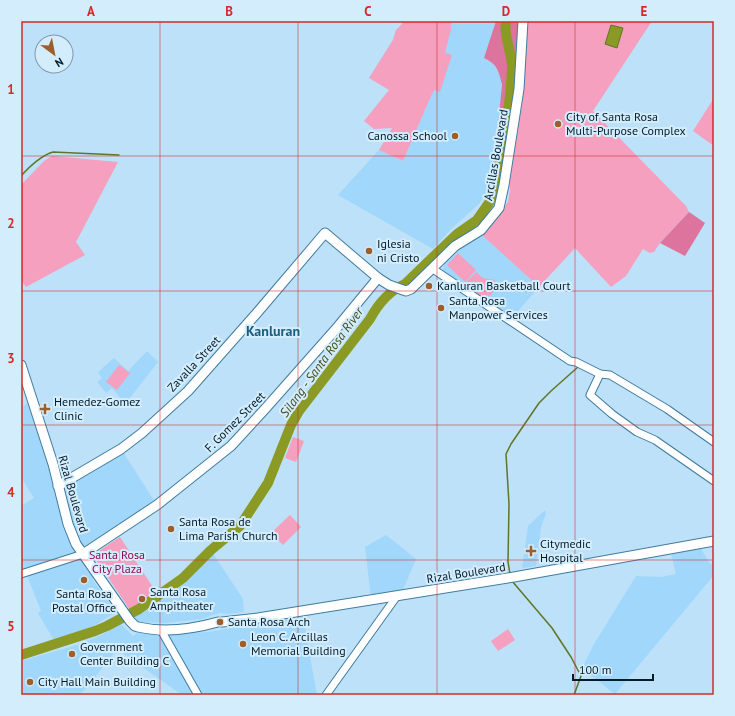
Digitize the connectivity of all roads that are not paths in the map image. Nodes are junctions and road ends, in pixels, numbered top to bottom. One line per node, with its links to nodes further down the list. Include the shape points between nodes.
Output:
1 (522, 21): 3 (main road, Arcillas Boulevard, via 519,89 499,208 481,230 456,246)
2 (325, 233): 4 (main road, Arcillas Boulevard); 9 (main road, Zavalla Street, via 188,391 121,449)
3 (433, 269): 4 (main road, Arcillas Boulevard, via 406,291); 6 (street, via 570,361)
4 (378, 278): 11 (main road, F. Gomez Street, via 320,348 231,446 157,505)
5 (21, 365): 9 (main road, Rizal Boulevard)
6 (600, 374): 7 (street, via 610,375 667,409); 8 (street, via 590,395 637,432 655,440)
7 (714, 442)
8 (714, 481)
9 (58, 486): 11 (main road, Rizal Boulevard, via 68,524)
10 (714, 541): 13 (main road, Rizal Boulevard)
11 (83, 554): 12 (street); 14 (main road, Rizal Boulevard, via 135,626)
12 (21, 574)
13 (397, 596): 14 (main road, Rizal Boulevard, via 220,622 202,627); 16 (street)
14 (161, 630): 15 (street)
15 (198, 695)
16 (326, 695)

